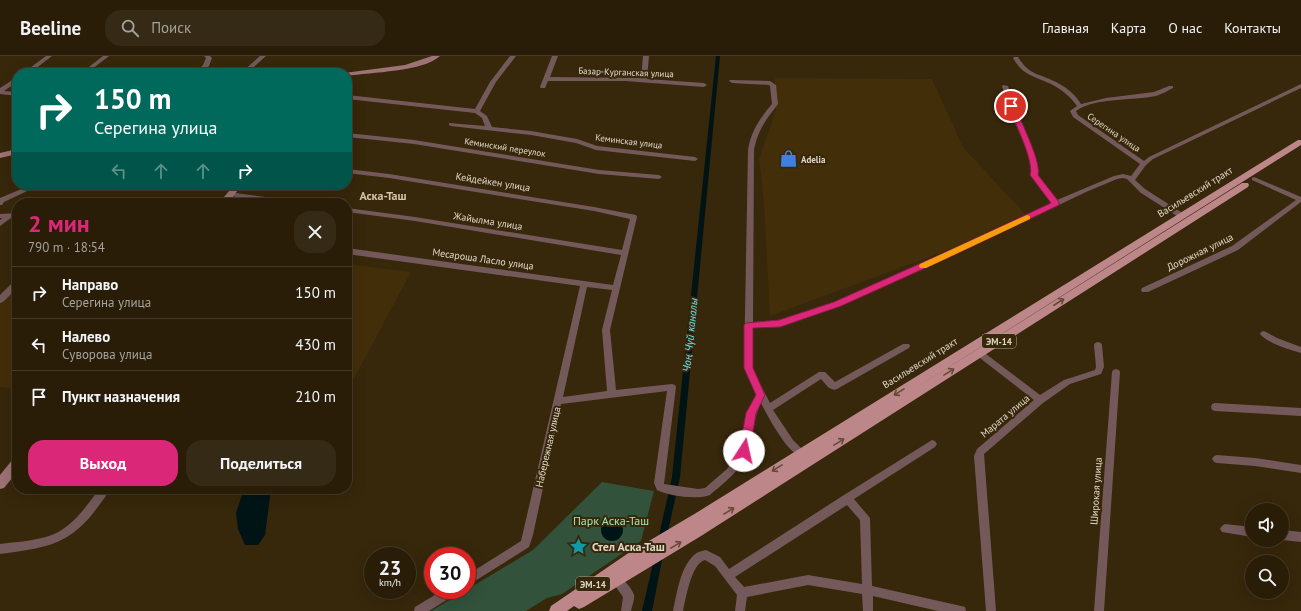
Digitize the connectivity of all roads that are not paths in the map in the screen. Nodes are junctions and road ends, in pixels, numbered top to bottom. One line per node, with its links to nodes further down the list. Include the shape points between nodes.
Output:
1 (49, 56): 10 (street)
2 (106, 56): 11 (street)
3 (207, 56): 12 (street, via 209,58)
4 (263, 56): 13 (street)
5 (437, 56): 14 (street, via 414,65)
6 (513, 56): 28 (street, via 492,83)
7 (556, 56): 15 (street)
8 (646, 56): 16 (street)
9 (1016, 58): 27 (street, Серегина улица, via 1021,68 1068,92)
10 (33, 68)
11 (90, 68)
12 (204, 68)
13 (250, 68)
14 (352, 73)
15 (546, 79): 16 (street, Базар-Курганская улица); 22 (street)
16 (644, 80): 19 (street, Базар-Курганская улица)
17 (732, 81): 63 (street, via 772,84 775,104 757,125 751,150)
18 (12, 83): 24 (street)
19 (704, 85)
20 (1005, 86): 49 (street, via 1030,150 1036,171 1034,175)
21 (1301, 86): 37 (street, Серегина улица, via 1207,130)
22 (543, 87)
23 (1171, 87): 27 (street, via 1155,94)
24 (0, 92): 25 (street)
25 (12, 93)
26 (352, 98): 28 (street)
27 (1080, 106): 37 (street, Серегина улица, via 1073,111 1075,116)
28 (477, 111): 30 (street, via 485,117)
29 (451, 124): 30 (street, Кеминская улица)
30 (489, 128): 36 (street, Кеминская улица, via 577,141 596,148)
31 (352, 136): 39 (street, Кеминский переулок, via 414,142 599,172)
32 (1301, 142): 54 (main road, Васильевский тракт / ЭМ-14)
33 (1301, 150): 40 (main road, Васильевский тракт / ЭМ-14)
34 (12, 152): 35 (street)
35 (0, 156)
36 (695, 159)
37 (1144, 164): 41 (street, Серегина улица)
38 (352, 172): 57 (street, Кейдейкен улица, via 634,217)
39 (659, 177)
40 (1254, 179): 47 (street); 68 (main road, Васильевский тракт / ЭМ-14, one-way to 40)
41 (1131, 180): 49 (street, via 1125,176 1116,177); 54 (street, via 1143,191)
42 (25, 190): 48 (street)
43 (234, 190): 44 (street)
44 (230, 194): 45 (street); 46 (street)
45 (227, 198)
46 (259, 198)
47 (1301, 199): 61 (street, Дорожная улица, via 1235,248)
48 (0, 203)
49 (1056, 204): 63 (street, via 838,304 780,324)
50 (352, 211): 57 (street, Жайылма улица)
51 (12, 215): 52 (street)
52 (0, 216)
53 (12, 216): 55 (street)
54 (1182, 216): 78 (main road, Васильевский тракт / ЭМ-14, one-way to 78)
55 (0, 224)
56 (352, 252): 58 (street, Месароша Ласло улица)
57 (625, 253): 60 (street)
58 (584, 283): 60 (street, Месароша Ласло улица); 73 (street, Набережная улица)
59 (12, 288): 62 (street)
60 (616, 288): 70 (street, via 606,330)
61 (1145, 290)
62 (0, 300)
63 (749, 325): 71 (street, via 748,368)
64 (1264, 334): 67 (street)
65 (1098, 345): 72 (street, Марата улица, via 1098,372 1067,382)
66 (906, 346): 75 (street, via 834,386 822,374)
67 (1301, 350)
68 (979, 353): 72 (street); 92 (main road, Васильевский тракт / ЭМ-14, one-way to 68)
69 (1116, 372): 105 (street, Широкая улица)
70 (612, 394): 71 (street, via 672,387 659,483 664,489 698,493 708,492 730,472 744,451 751,413); 73 (street)
71 (760, 395): 75 (street)
72 (1040, 400): 104 (street, Марата улица, via 983,448 979,456)
73 (558, 401): 90 (street, Набережная улица, via 525,544)
74 (1215, 407): 76 (street)
75 (768, 409): 78 (street, via 790,443)
76 (1301, 412)
77 (932, 444): 84 (street)
78 (801, 453): 97 (main road, Васильевский тракт / ЭМ-14, one-way to 97, via 631,558)
79 (1217, 459): 81 (street)
80 (12, 469): 82 (street)
81 (1301, 469)
82 (0, 484)
83 (101, 494): 89 (street, via 84,518 64,535 49,542)
84 (847, 498): 91 (street); 93 (street, via 865,518)
85 (1226, 529): 86 (street)
86 (1245, 531)
87 (1289, 536): 88 (street)
88 (1301, 537)
89 (0, 549)
90 (476, 575)
91 (728, 576): 94 (street); 100 (street, via 714,559 708,556 695,558)
92 (616, 580): 98 (main road, Васильевский тракт / ЭМ-14); 99 (street, via 630,596)
93 (868, 590): 94 (street, via 808,580); 102 (street); 103 (street)
94 (742, 593): 101 (street)
95 (438, 599): 96 (street)
96 (419, 611)
97 (556, 611)
98 (562, 611)
99 (626, 611)
100 (678, 611)
101 (740, 611)
102 (868, 611)
103 (961, 611)
104 (991, 611)
105 (1099, 611)

